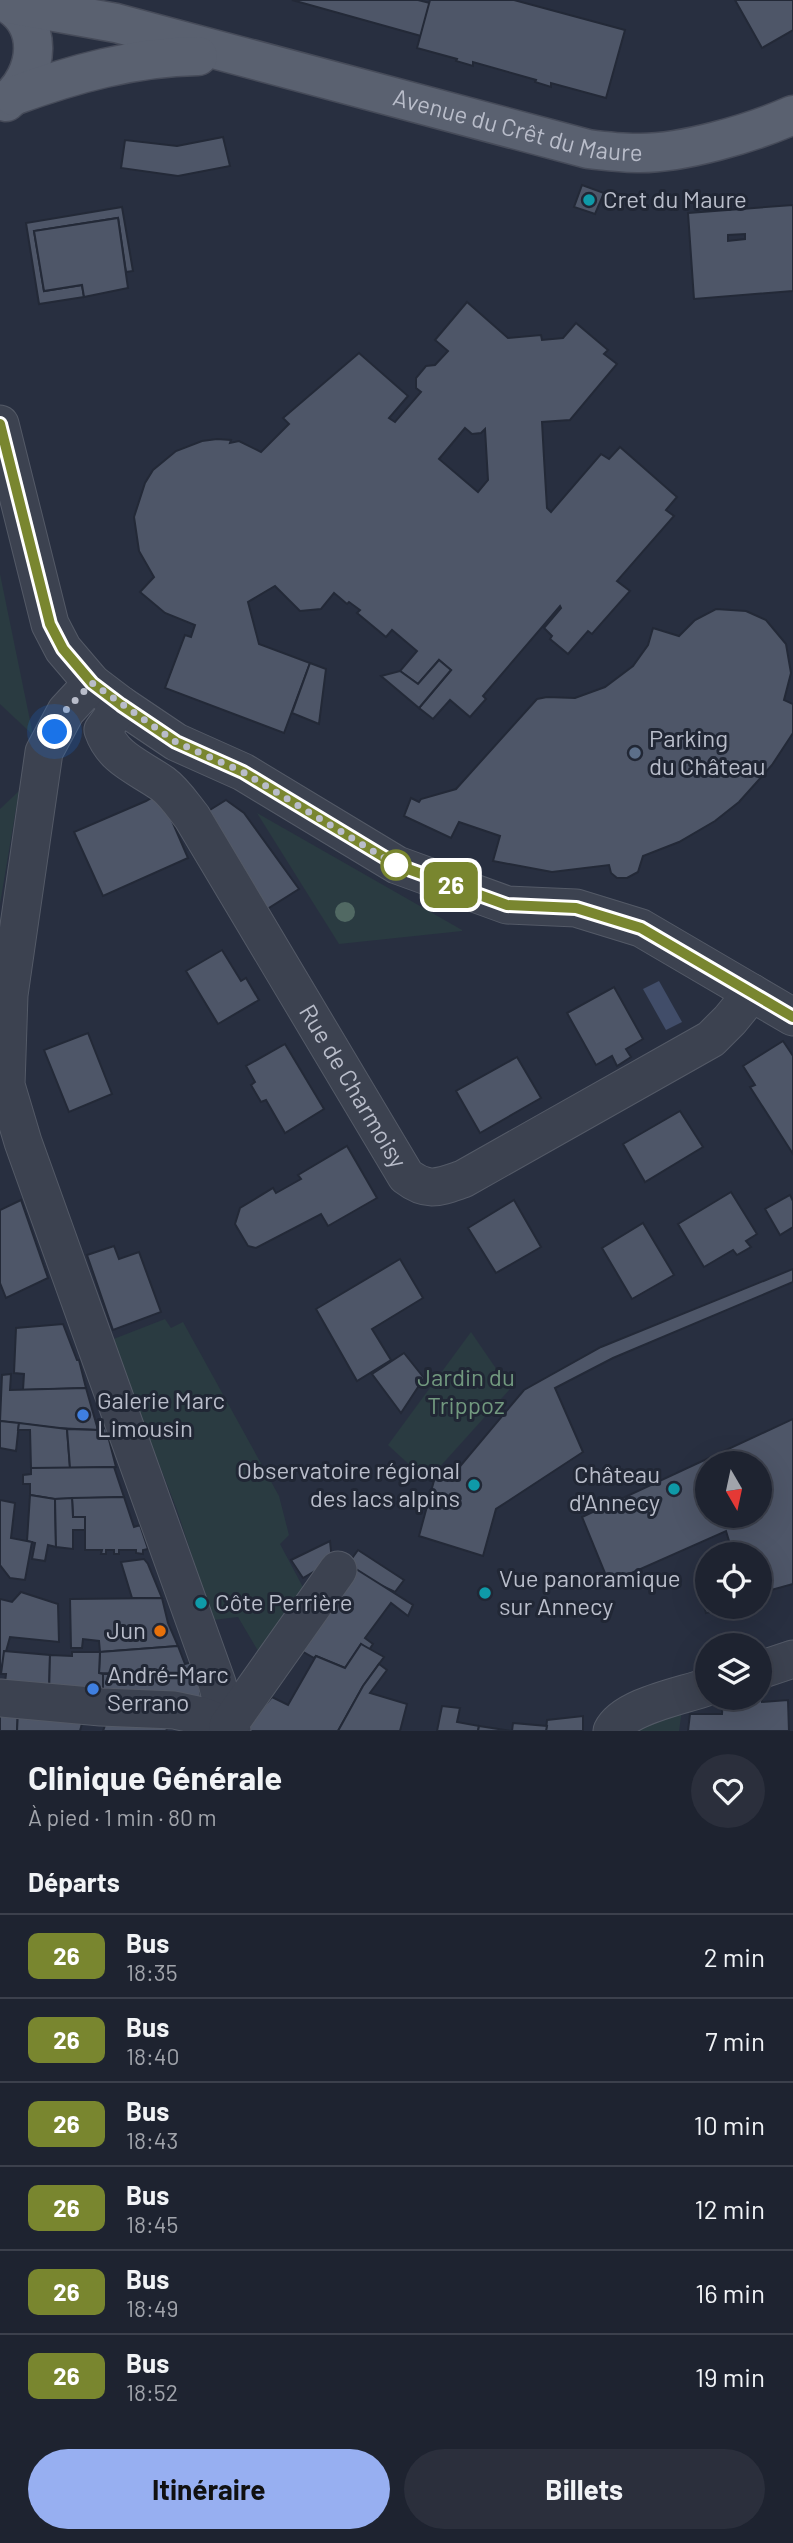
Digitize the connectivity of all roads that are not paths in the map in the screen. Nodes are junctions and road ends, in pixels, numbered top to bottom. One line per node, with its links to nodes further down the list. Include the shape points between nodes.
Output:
1 (6, 2): 2 (main road, Avenue du Crêt du Maure, via 116,23); 3 (main road, via 32,33 33,51 32,68 22,88)
2 (243, 56): 3 (main road, Avenue du Crêt du Maure, via 162,57 66,78); 4 (main road, Avenue du Crêt du Maure, via 588,149 667,150 737,136)
3 (4, 104)
4 (793, 115)
5 (0, 424): 6 (street, via 50,624 63,649)
6 (92, 683): 7 (street); 15 (street, via 66,710 44,752 9,995 6,1085)
7 (121, 705): 8 (street, via 176,742 243,772 397,865 507,905 576,908 641,928); 8 (street, Rue de Charmoisy, via 103,730 108,744 165,785 192,817 407,1176 419,1186 432,1188 463,1179 711,1039)
8 (752, 993): 9 (street)
9 (793, 1017)
10 (338, 1570): 15 (street)
11 (793, 1659): 12 (street)
12 (772, 1666)
13 (695, 1691): 16 (street, via 629,1714)
14 (0, 1698): 15 (street, via 174,1710)
15 (230, 1728)
16 (612, 1731)

